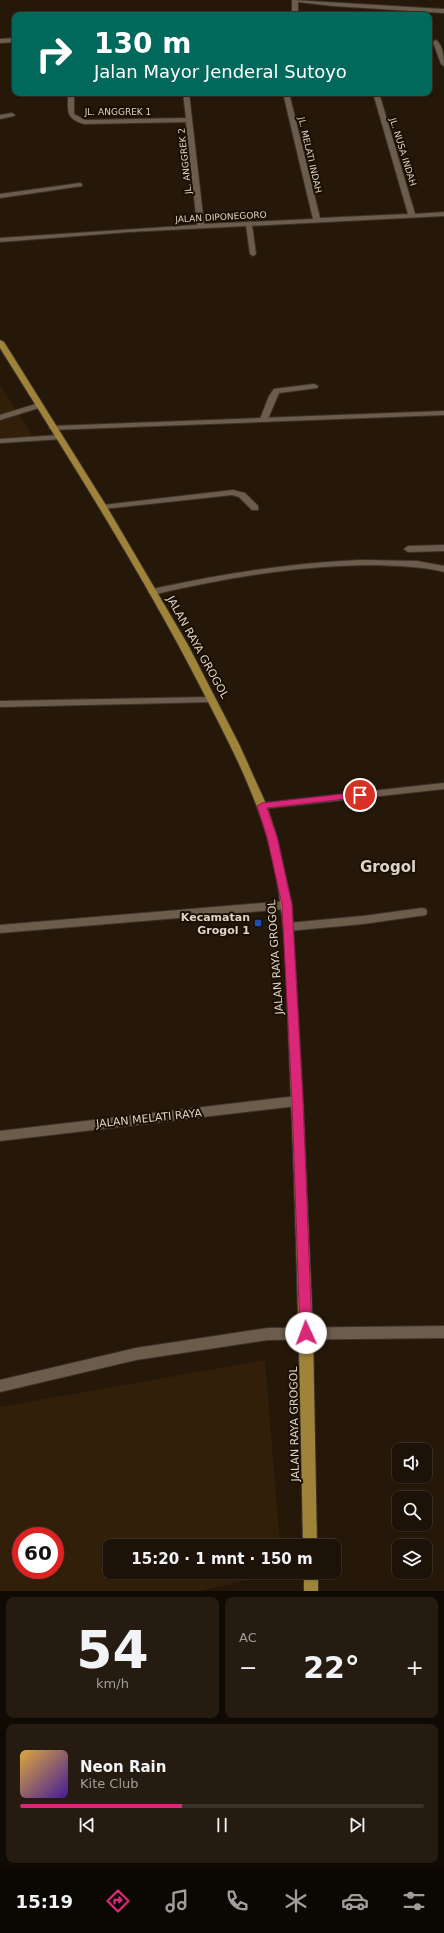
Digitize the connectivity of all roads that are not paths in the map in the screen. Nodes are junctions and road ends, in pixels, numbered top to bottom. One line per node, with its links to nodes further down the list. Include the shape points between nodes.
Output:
1 (296, 0): 3 (street, via 338,5); 5 (street)
2 (423, 2): 3 (street)
3 (420, 8): 4 (street)
4 (444, 10)
5 (295, 12)
6 (12, 40): 7 (street)
7 (0, 41)
8 (432, 42): 9 (street)
9 (436, 42): 10 (street); 11 (street)
10 (444, 42)
11 (444, 64)
12 (71, 96): 18 (street, JL. ANGGREK 1, via 71,114 84,122)
13 (186, 96): 18 (street, JL. ANGGREK 2)
14 (287, 96): 23 (street, JL. MELATI INDAH)
15 (377, 96): 22 (street, JL. NUSA INDAH)
16 (12, 115): 17 (street)
17 (0, 117)
18 (189, 120): 25 (street, JL. ANGGREK 2)
19 (80, 185): 20 (street)
20 (0, 196)
21 (444, 214): 22 (street, JALAN DIPONEGORO)
22 (412, 216): 23 (street, JALAN DIPONEGORO)
23 (316, 221): 24 (street, JALAN DIPONEGORO)
24 (249, 225): 25 (street, JALAN DIPONEGORO); 27 (street)
25 (201, 227): 26 (street, JALAN DIPONEGORO)
26 (0, 240)
27 (253, 254)
28 (0, 342): 30 (main road, JALAN RAYA GROGOL)
29 (314, 386): 33 (street, via 276,391)
30 (39, 405): 32 (street); 34 (main road, JALAN RAYA GROGOL)
31 (444, 413): 33 (street)
32 (0, 418)
33 (264, 419): 34 (street)
34 (52, 428): 35 (main road, JALAN RAYA GROGOL)
35 (59, 437): 36 (street); 37 (main road, JALAN RAYA GROGOL)
36 (0, 441)
37 (103, 507): 38 (street, via 233,492 242,495); 42 (main road, JALAN RAYA GROGOL)
38 (255, 508)
39 (444, 548): 40 (street)
40 (408, 549)
41 (444, 569): 42 (street, via 416,564 364,562 298,565 188,583)
42 (152, 592): 43 (main road, JALAN RAYA GROGOL)
43 (212, 700): 44 (street); 46 (main road, JALAN RAYA GROGOL)
44 (0, 704)
45 (444, 786): 46 (street)
46 (262, 806): 47 (main road, JALAN RAYA GROGOL, via 272,837)
47 (287, 905): 49 (main road, JALAN RAYA GROGOL); 50 (street)
48 (422, 912): 49 (street)
49 (288, 927): 51 (main road, JALAN RAYA GROGOL)
50 (0, 929)
51 (297, 1101): 52 (street, JALAN MELATI RAYA); 54 (main road, JALAN RAYA GROGOL)
52 (0, 1136)
53 (444, 1332): 54 (street)
54 (306, 1333): 55 (street, via 268,1334 136,1354); 56 (main road, JALAN RAYA GROGOL)
55 (0, 1386)
56 (310, 1539)
57 (310, 1579): 58 (main road)
58 (308, 1591)

